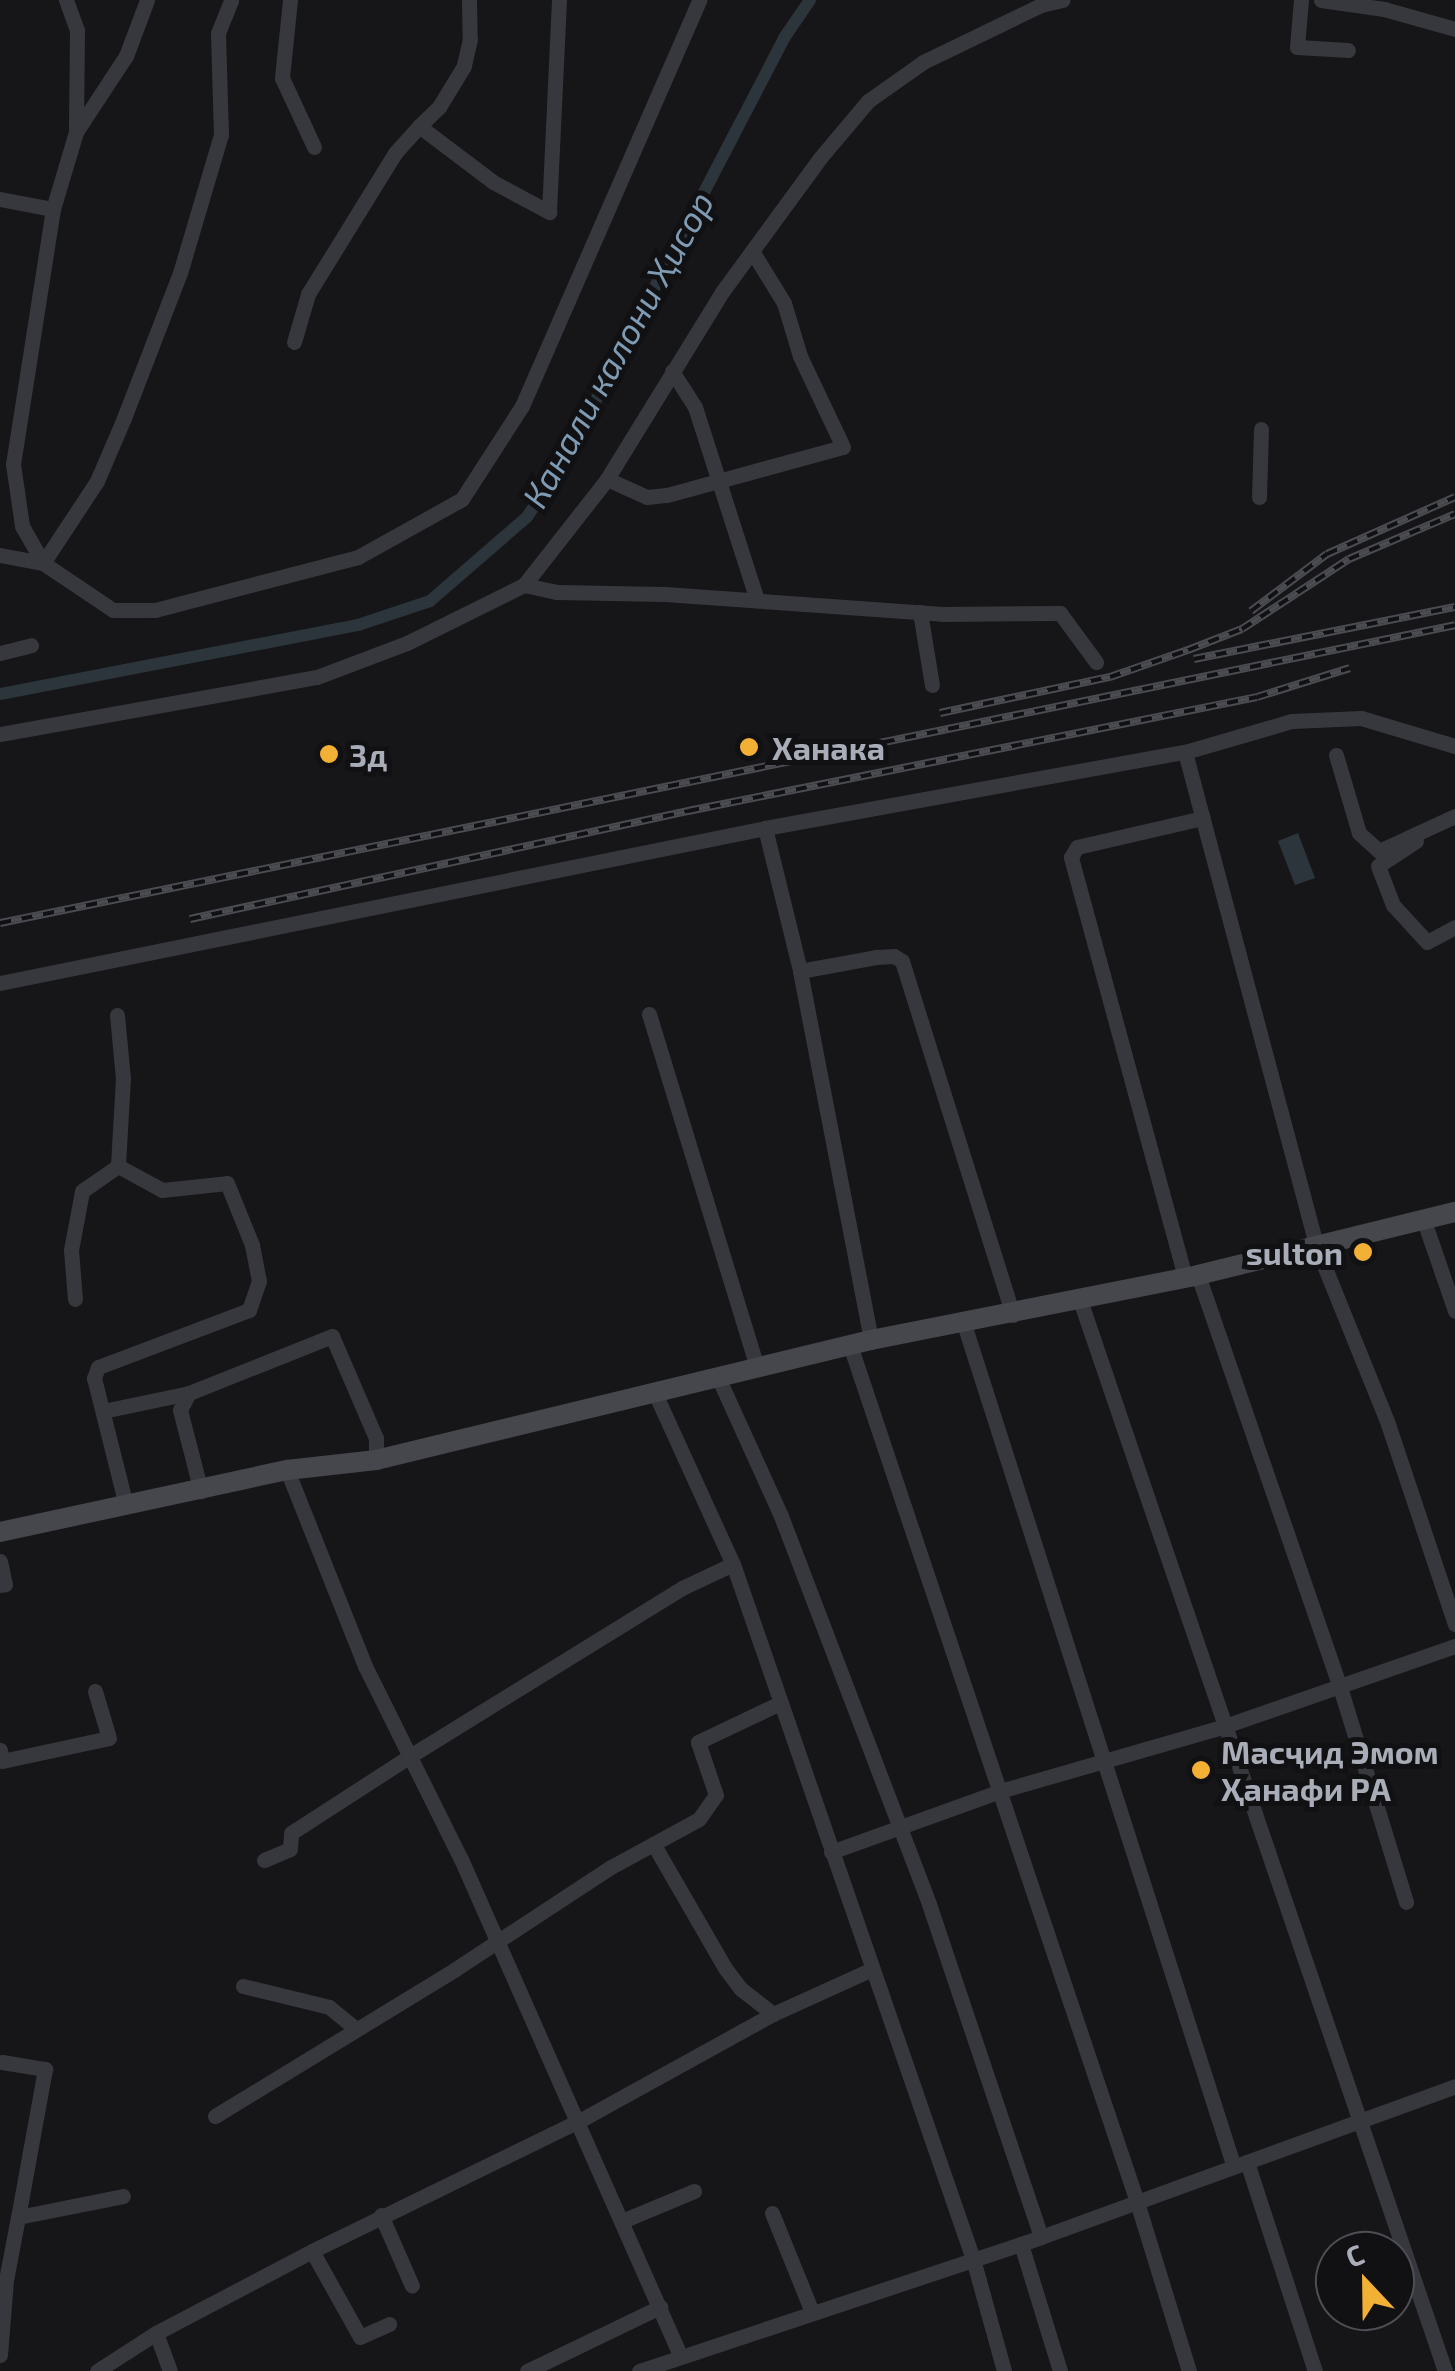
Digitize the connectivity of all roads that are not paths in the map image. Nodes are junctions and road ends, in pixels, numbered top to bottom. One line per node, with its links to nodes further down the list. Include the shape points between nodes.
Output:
1 (66, 0): 14 (street, via 77,30)
2 (147, 0): 14 (street, via 126,56)
3 (231, 0): 27 (street, via 218,33 221,135 180,273 96,481)
4 (290, 0): 15 (street, via 282,78)
5 (470, 0): 13 (street, via 464,66)
6 (559, 0): 13 (street, via 549,212 493,182)
7 (698, 0): 27 (street, via 522,406 462,498 358,557 155,610 113,610)
8 (1062, 0): 18 (street, via 922,62 868,101)
9 (1301, 0): 12 (street, via 1298,47)
10 (1321, 0): 11 (street)
11 (1455, 30)
12 (1348, 50)
13 (419, 126): 19 (street, via 395,153 308,294)
14 (76, 132): 17 (street)
15 (314, 147)
16 (0, 199): 17 (street)
17 (53, 209): 22 (street)
18 (752, 250): 20 (street); 24 (street, via 784,302 800,356 844,447)
19 (294, 342)
20 (672, 371): 23 (street); 24 (street, via 696,407)
21 (1260, 429): 25 (street)
22 (6, 462): 27 (street, via 22,526)
23 (608, 479): 24 (street, via 646,497); 28 (street)
24 (716, 479): 29 (street)
25 (1258, 497)
26 (0, 554): 27 (street)
27 (43, 562)
28 (524, 586): 29 (street); 35 (street, via 407,643 317,677)
29 (758, 600): 30 (street)
30 (920, 612): 33 (street, via 1060,613); 34 (street)
31 (31, 646): 32 (street)
32 (0, 653)
33 (1096, 662)
34 (932, 685)
35 (0, 734)
36 (1455, 746): 37 (street, via 1361,718 1292,721)
37 (1184, 752): 40 (street); 41 (street)
38 (1336, 754): 42 (street, via 1359,832 1369,842 1379,851)
39 (1455, 816): 42 (street)
40 (1203, 818): 51 (street); 52 (street, via 1077,847 1071,857)
41 (765, 828): 44 (street); 45 (street)
42 (1419, 832): 43 (street, via 1415,844 1378,866 1393,905 1415,934 1427,942)
43 (1455, 927)
44 (800, 971): 56 (street, via 876,957 902,961); 58 (street)
45 (0, 983)
46 (650, 1014): 59 (street)
47 (117, 1016): 48 (street)
48 (118, 1166): 53 (street, via 82,1192 70,1250); 63 (street, via 162,1190 227,1183 260,1281 249,1310 98,1366 94,1378)
49 (1455, 1212): 50 (street)
50 (1423, 1218): 51 (street); 55 (street)
51 (1316, 1248): 52 (street); 72 (street, via 1388,1424)
52 (1192, 1276): 54 (street); 74 (street)
53 (75, 1299)
54 (1080, 1300): 56 (street); 77 (street)
55 (1455, 1311)
56 (1013, 1314): 57 (street)
57 (964, 1320): 58 (street); 80 (street)
58 (860, 1343): 59 (street); 81 (street)
59 (757, 1368): 60 (street)
60 (718, 1377): 61 (street); 82 (street, via 781,1516)
61 (654, 1391): 64 (street); 70 (street)
62 (189, 1393): 63 (street); 64 (street, via 332,1336 376,1438); 66 (street, via 180,1410)
63 (103, 1411): 67 (street)
64 (376, 1460): 65 (street)
65 (287, 1470): 66 (street); 78 (street, via 365,1666)
66 (201, 1491): 67 (street)
67 (125, 1502): 68 (street)
68 (0, 1532)
69 (0, 1561): 71 (street)
70 (734, 1564): 76 (street); 78 (street, via 682,1588)
71 (0, 1585)
72 (1455, 1624)
73 (1455, 1646): 74 (street)
74 (1339, 1684): 77 (street); 86 (street)
75 (94, 1691): 79 (street, via 109,1738)
76 (778, 1704): 83 (street, via 698,1742 714,1802 700,1820); 84 (street)
77 (1222, 1728): 80 (street); 95 (street)
78 (410, 1756): 85 (street, via 290,1832 290,1849); 87 (street)
79 (1, 1758)
80 (1100, 1760): 81 (street); 97 (street)
81 (1000, 1790): 82 (street); 100 (street)
82 (900, 1828): 84 (street); 105 (street)
83 (654, 1845): 87 (street); 90 (street, via 714,1952 741,1989)
84 (831, 1852): 88 (street)
85 (264, 1860)
86 (1406, 1902)
87 (496, 1942): 91 (street); 96 (street)
88 (872, 1970): 90 (street); 108 (street)
89 (243, 1986): 91 (street, via 328,2007)
90 (773, 2014): 96 (street)
91 (355, 2028): 94 (street)
92 (2, 2062): 103 (street, via 45,2070)
93 (1455, 2086): 95 (street)
94 (216, 2116)
95 (1362, 2119): 97 (street); 124 (street)
96 (579, 2121): 102 (street); 104 (street)
97 (1241, 2165): 100 (street); 123 (street)
98 (694, 2191): 104 (street)
99 (124, 2196): 103 (street)
100 (1137, 2202): 105 (street); 122 (street)
101 (772, 2213): 111 (street)
102 (381, 2216): 107 (street); 109 (street)
103 (18, 2217): 114 (street)
104 (622, 2221): 110 (street)
105 (1041, 2238): 106 (street)
106 (1021, 2244): 108 (street); 121 (street)
107 (312, 2251): 112 (street, via 360,2337); 113 (street)
108 (973, 2259): 111 (street); 120 (street)
109 (412, 2286)
110 (660, 2307): 115 (street); 118 (street)
111 (812, 2312): 115 (street)
112 (389, 2324)
113 (156, 2333): 116 (street); 117 (street)
114 (0, 2355)
115 (680, 2355): 119 (street)
116 (97, 2371)
117 (170, 2371)
118 (527, 2371)
119 (639, 2371)
120 (1004, 2371)
121 (1060, 2371)
122 (1189, 2371)
123 (1315, 2371)
124 (1444, 2371)

